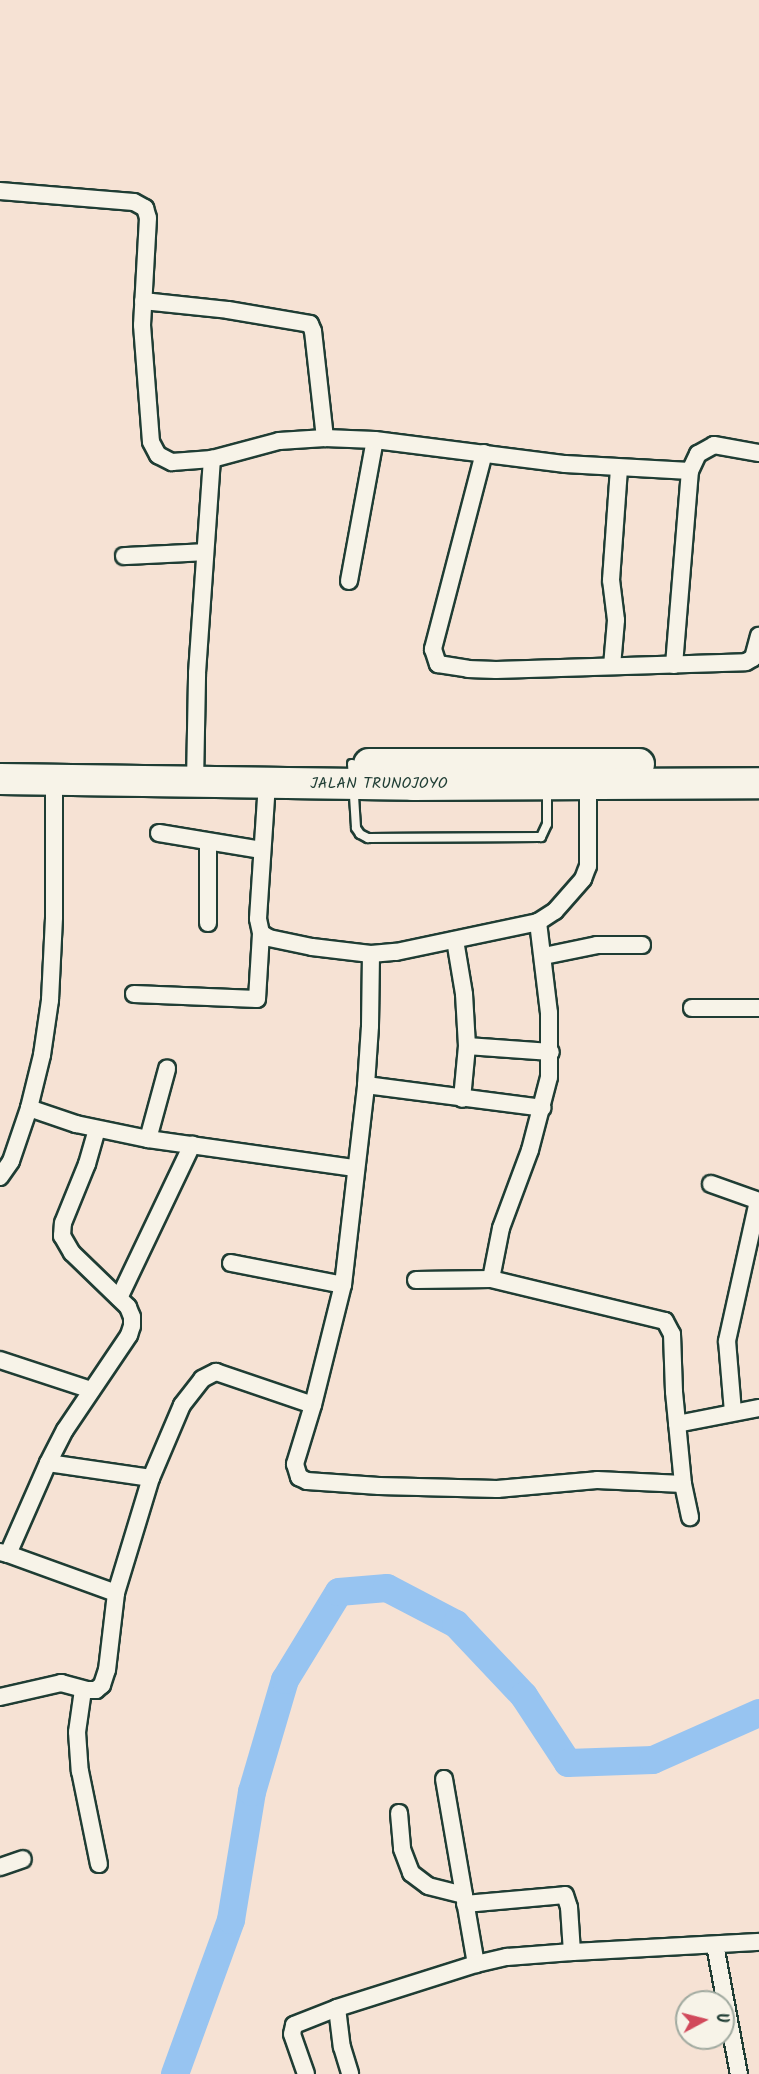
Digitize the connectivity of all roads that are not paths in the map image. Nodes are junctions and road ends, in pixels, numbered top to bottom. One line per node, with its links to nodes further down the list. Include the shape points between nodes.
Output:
1 (0, 191): 2 (street, via 140,204 148,218)
2 (143, 301): 3 (street, via 310,324); 7 (street, via 149,436 153,448 172,462)
3 (324, 438): 4 (street); 7 (street, via 279,441)
4 (375, 440): 5 (street); 12 (street)
5 (484, 453): 8 (street); 15 (street, via 443,605 433,649 436,663 487,670)
6 (759, 453): 9 (street, via 714,445 698,454)
7 (212, 459): 10 (street)
8 (619, 468): 9 (street); 15 (street, via 611,580 616,614)
9 (690, 471): 14 (street)
10 (205, 552): 11 (street); 18 (street)
11 (124, 556)
12 (349, 581)
13 (759, 636): 14 (street, via 749,662)
14 (674, 665): 15 (street)
15 (612, 666)
16 (0, 759): 18 (highway, JALAN TRUNOJOYO)
17 (759, 762): 20 (highway, JALAN TRUNOJOYO)
18 (194, 772): 19 (highway, JALAN TRUNOJOYO); 22 (highway, JALAN TRUNOJOYO); 23 (highway, JALAN TRUNOJOYO)
19 (352, 774): 20 (highway, JALAN TRUNOJOYO); 20 (lane, via 356,828 368,838 541,837 547,824); 23 (highway, JALAN TRUNOJOYO)
20 (547, 775): 25 (highway, JALAN TRUNOJOYO)
21 (0, 778): 22 (highway, JALAN TRUNOJOYO)
22 (54, 780): 44 (street, via 53,963 42,1055)
23 (267, 783): 28 (street)
24 (759, 783): 25 (highway, JALAN TRUNOJOYO)
25 (588, 786): 29 (street, via 588,866 584,879 555,911)
26 (159, 833): 27 (street)
27 (208, 842): 28 (street); 30 (street)
28 (262, 850): 31 (street, via 258,919)
29 (538, 922): 32 (street); 35 (street)
30 (208, 923)
31 (261, 933): 34 (street, via 312,947); 36 (street, via 257,999)
32 (455, 940): 34 (street); 39 (street)
33 (642, 945): 35 (street, via 597,945)
34 (371, 954): 42 (street)
35 (543, 956): 40 (street)
36 (134, 994)
37 (692, 1008): 38 (street)
38 (759, 1008)
39 (467, 1046): 40 (street); 43 (street)
40 (551, 1052): 45 (street)
41 (167, 1069): 47 (street)
42 (366, 1085): 43 (street); 49 (street)
43 (462, 1099): 45 (street)
44 (29, 1108): 46 (street); 50 (street, via 11,1161)
45 (543, 1108): 54 (street, via 501,1228)
46 (97, 1129): 47 (street); 57 (street, via 63,1223 62,1236 72,1253)
47 (148, 1139): 48 (street)
48 (192, 1145): 49 (street); 57 (street)
49 (355, 1168): 56 (street)
50 (0, 1177)
51 (711, 1184): 52 (street)
52 (759, 1201): 62 (street, via 727,1341)
53 (231, 1263): 56 (street)
54 (491, 1279): 55 (street); 63 (street, via 665,1321 674,1347)
55 (416, 1280)
56 (343, 1285): 60 (street)
57 (119, 1298): 59 (street, via 131,1311 132,1326)
58 (0, 1360): 59 (street)
59 (90, 1390): 64 (street)
60 (313, 1405): 65 (street, via 225,1373 209,1374 182,1405); 66 (street, via 295,1464 299,1477 307,1481 497,1489 597,1480)
61 (759, 1408): 62 (street)
62 (733, 1413): 63 (street)
63 (677, 1424): 66 (street)
64 (48, 1463): 65 (street); 68 (street)
65 (151, 1478): 69 (street)
66 (683, 1484): 67 (street)
67 (690, 1517)
68 (4, 1553): 69 (street)
69 (116, 1593): 70 (street, via 104,1682 100,1689)
70 (83, 1690): 71 (street, via 61,1683); 75 (street, via 77,1732 80,1771)
71 (0, 1697)
72 (444, 1779): 77 (street)
73 (399, 1813): 77 (street, via 402,1849 411,1873 428,1886)
74 (23, 1859): 76 (street)
75 (99, 1864)
76 (0, 1867)
77 (464, 1900): 80 (street, via 566,1895); 81 (street)
78 (759, 1942): 79 (street)
79 (715, 1945): 80 (street); 85 (street)
80 (572, 1952): 81 (street, via 507,1957)
81 (476, 1964): 82 (street)
82 (337, 2008): 83 (street, via 292,2028); 84 (street)
83 (306, 2074)
84 (350, 2074)
85 (739, 2074)

